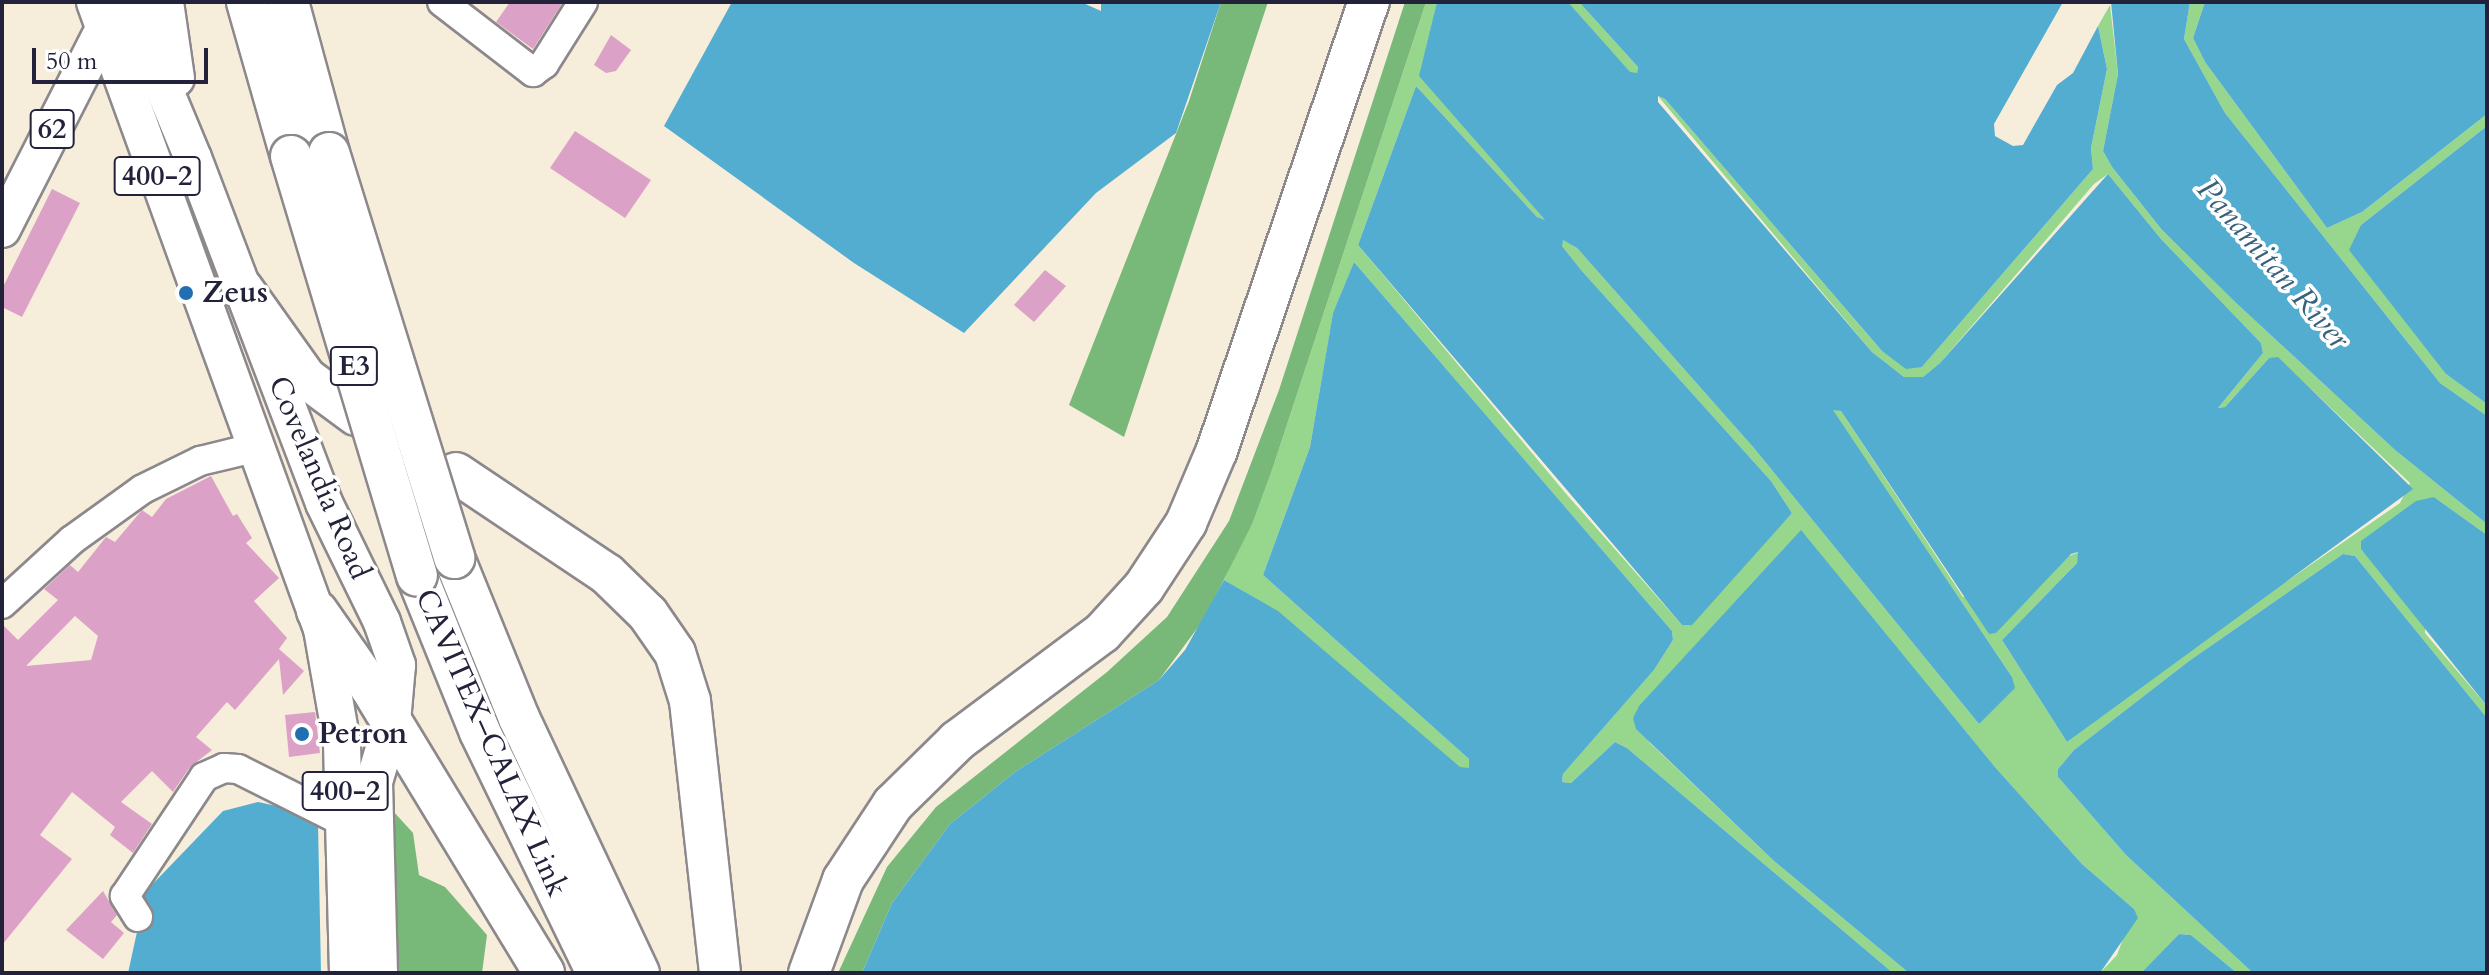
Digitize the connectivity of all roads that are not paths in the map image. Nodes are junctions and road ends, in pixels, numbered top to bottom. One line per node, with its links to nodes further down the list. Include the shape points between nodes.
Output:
1 (128, 2): 10 (main road, Covelandia Road / 400-2)
2 (165, 2): 10 (main road, 400-2)
3 (247, 2): 9 (highway, CAVITEX–CALAX Link / E3)
4 (288, 2): 9 (highway, CAVITEX–CALAX Link / E3)
5 (442, 2): 6 (street, via 533,72 544,64)
6 (583, 2)
7 (1369, 2): 27 (highway, via 1227,421 1186,523 1144,587 1102,633 957,741 893,804 834,899)
8 (106, 11): 11 (main road, 62); 14 (main road, Covelandia Road / 400-2)
9 (310, 155): 24 (highway, CAVITEX–CALAX Link / E3, bridge, via 417,576 480,732); 25 (highway, CAVITEX–CALAX Link / E3, bridge, via 454,558 519,718)
10 (193, 158): 12 (main road, Covelandia Road / 400-2)
11 (2, 229)
12 (242, 288): 13 (highway, via 306,378); 18 (main road, Covelandia Road / 400-2, via 324,503 397,665)
13 (356, 415)
14 (258, 447): 16 (street, via 200,461 143,489 72,540); 17 (main road, Covelandia Road / 400-2)
15 (456, 473): 26 (highway, via 607,574 648,614 675,653 690,701)
16 (2, 604)
17 (317, 611): 18 (highway); 19 (main road, Covelandia Road / 400-2, via 338,704)
18 (392, 722): 22 (main road, Covelandia Road / 400-2, via 374,782); 23 (highway)
19 (346, 823): 20 (street, via 238,769 224,768 204,777 125,896); 21 (main road, Covelandia Road / 400-2)
20 (138, 917)
21 (348, 973)
22 (379, 973)
23 (544, 973)
24 (597, 973)
25 (639, 973)
26 (720, 973)
27 (809, 973)

